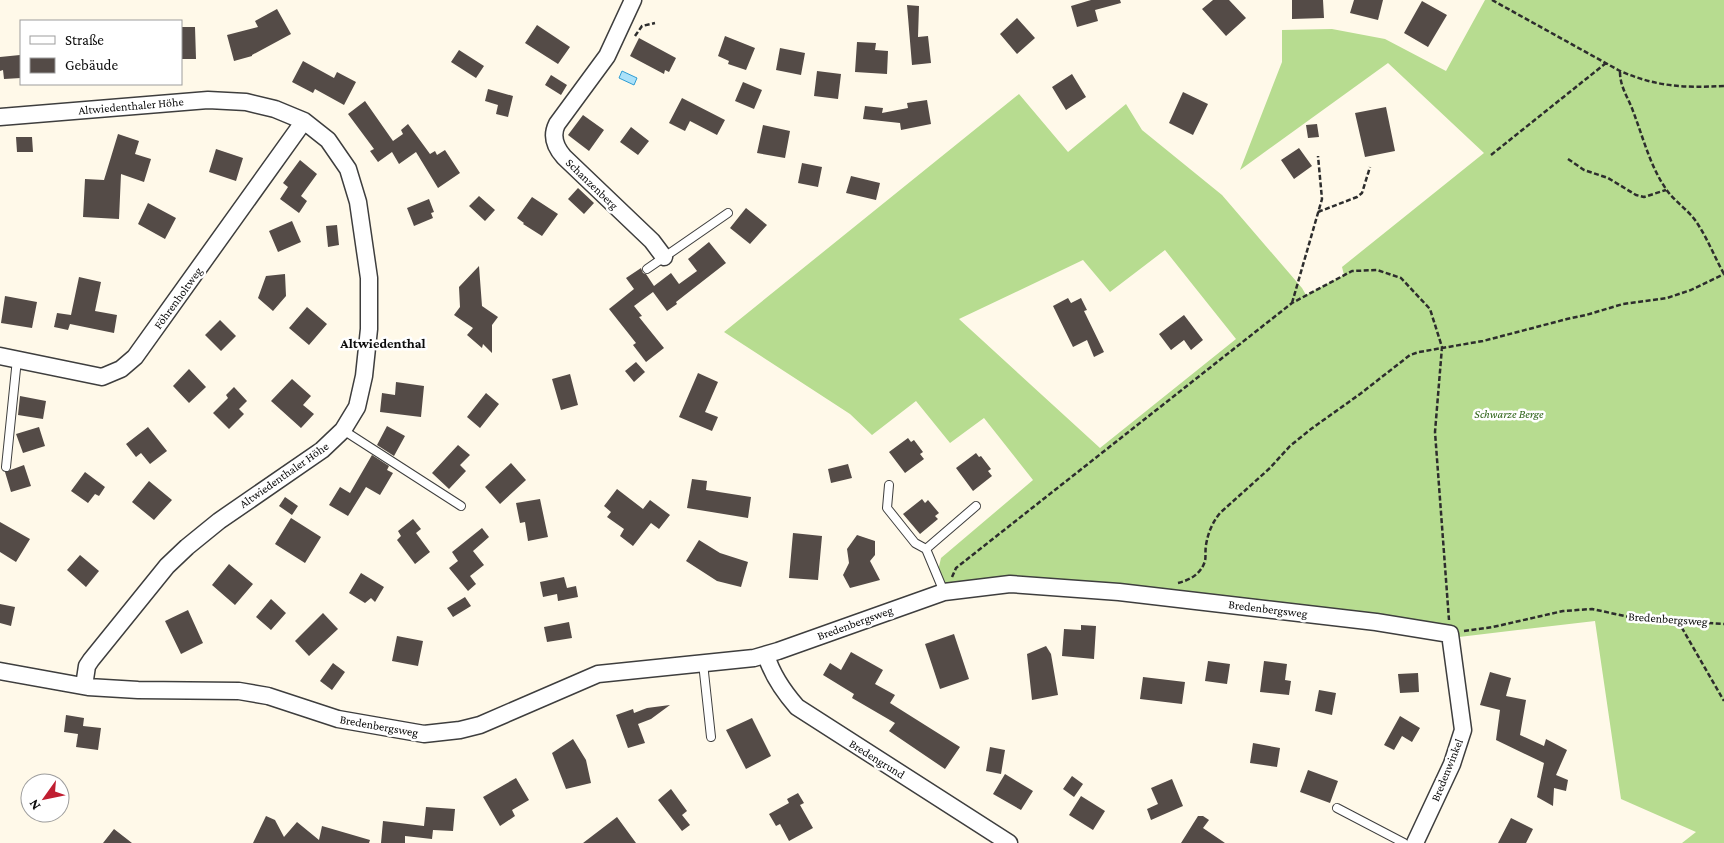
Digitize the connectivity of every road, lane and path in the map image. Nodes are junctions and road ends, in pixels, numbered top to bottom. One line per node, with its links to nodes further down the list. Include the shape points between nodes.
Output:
1 (633, 0): 17 (street, Schanzenberg, via 607,56 556,124 554,139 564,157 652,241)
2 (1492, 0): 5 (path)
3 (655, 23): 4 (path, via 642,26)
4 (632, 41)
5 (1606, 63): 6 (path); 10 (path)
6 (1620, 72): 7 (path, via 1639,80 1675,87); 14 (path, via 1624,92)
7 (1724, 86)
8 (0, 116): 9 (street, Altwiedenthaler Höhe, via 208,100 246,102)
9 (304, 121): 23 (street, Föhrenholtweg, via 135,357 121,370 102,377); 24 (street, Altwiedenthaler Höhe, via 328,140 348,169 358,202 369,278 369,328 364,376 357,407)
10 (1491, 155)
11 (1318, 156): 15 (path, via 1322,200)
12 (1568, 159): 14 (path, via 1636,195 1644,197)
13 (1370, 167): 15 (path, via 1362,192)
14 (1666, 190): 19 (path, via 1694,218)
15 (1318, 212): 20 (path)
16 (728, 213): 17 (lane)
17 (664, 257): 18 (lane)
18 (647, 269)
19 (1724, 274): 21 (path, via 1667,298 1623,304 1483,341)
20 (1292, 303): 21 (path, via 1352,271 1390,273 1401,278 1430,309); 31 (path, via 956,568)
21 (1442, 347): 30 (path, via 1410,355 1290,446 1214,521 1201,570 1188,580); 34 (path, via 1435,432)
22 (0, 356): 23 (street, Föhrenholtweg)
23 (17, 360): 25 (lane)
24 (343, 430): 27 (lane); 38 (street, Altwiedenthaler Höhe, via 322,450 218,521 167,566 90,660)
25 (6, 467)
26 (889, 485): 29 (lane, via 887,508 915,543)
27 (461, 506)
28 (976, 506): 29 (lane)
29 (926, 549): 31 (lane)
30 (1169, 583)
31 (944, 592): 34 (street, Bredenbergsweg, via 1010,584 1119,592 1376,622); 35 (street, Bredenbergsweg)
32 (1678, 621): 33 (path, Bredenbergsweg); 34 (path, Bredenbergsweg, via 1634,618 1592,609 1563,611); 39 (path)
33 (1724, 624)
34 (1450, 634): 44 (street, Bredenwinkel, via 1463,730 1452,764)
35 (766, 655): 36 (street, Bredenbergsweg); 42 (street, Bredengrund, via 776,681 797,708)
36 (702, 663): 38 (street, Bredenbergsweg, via 598,674 480,725 424,734 338,719 268,696 239,691); 40 (lane)
37 (0, 671): 38 (street, Bredenbergsweg)
38 (84, 686)
39 (1724, 700)
40 (711, 737)
41 (1337, 808): 43 (lane)
42 (1010, 843)
43 (1404, 843)
44 (1415, 843)

